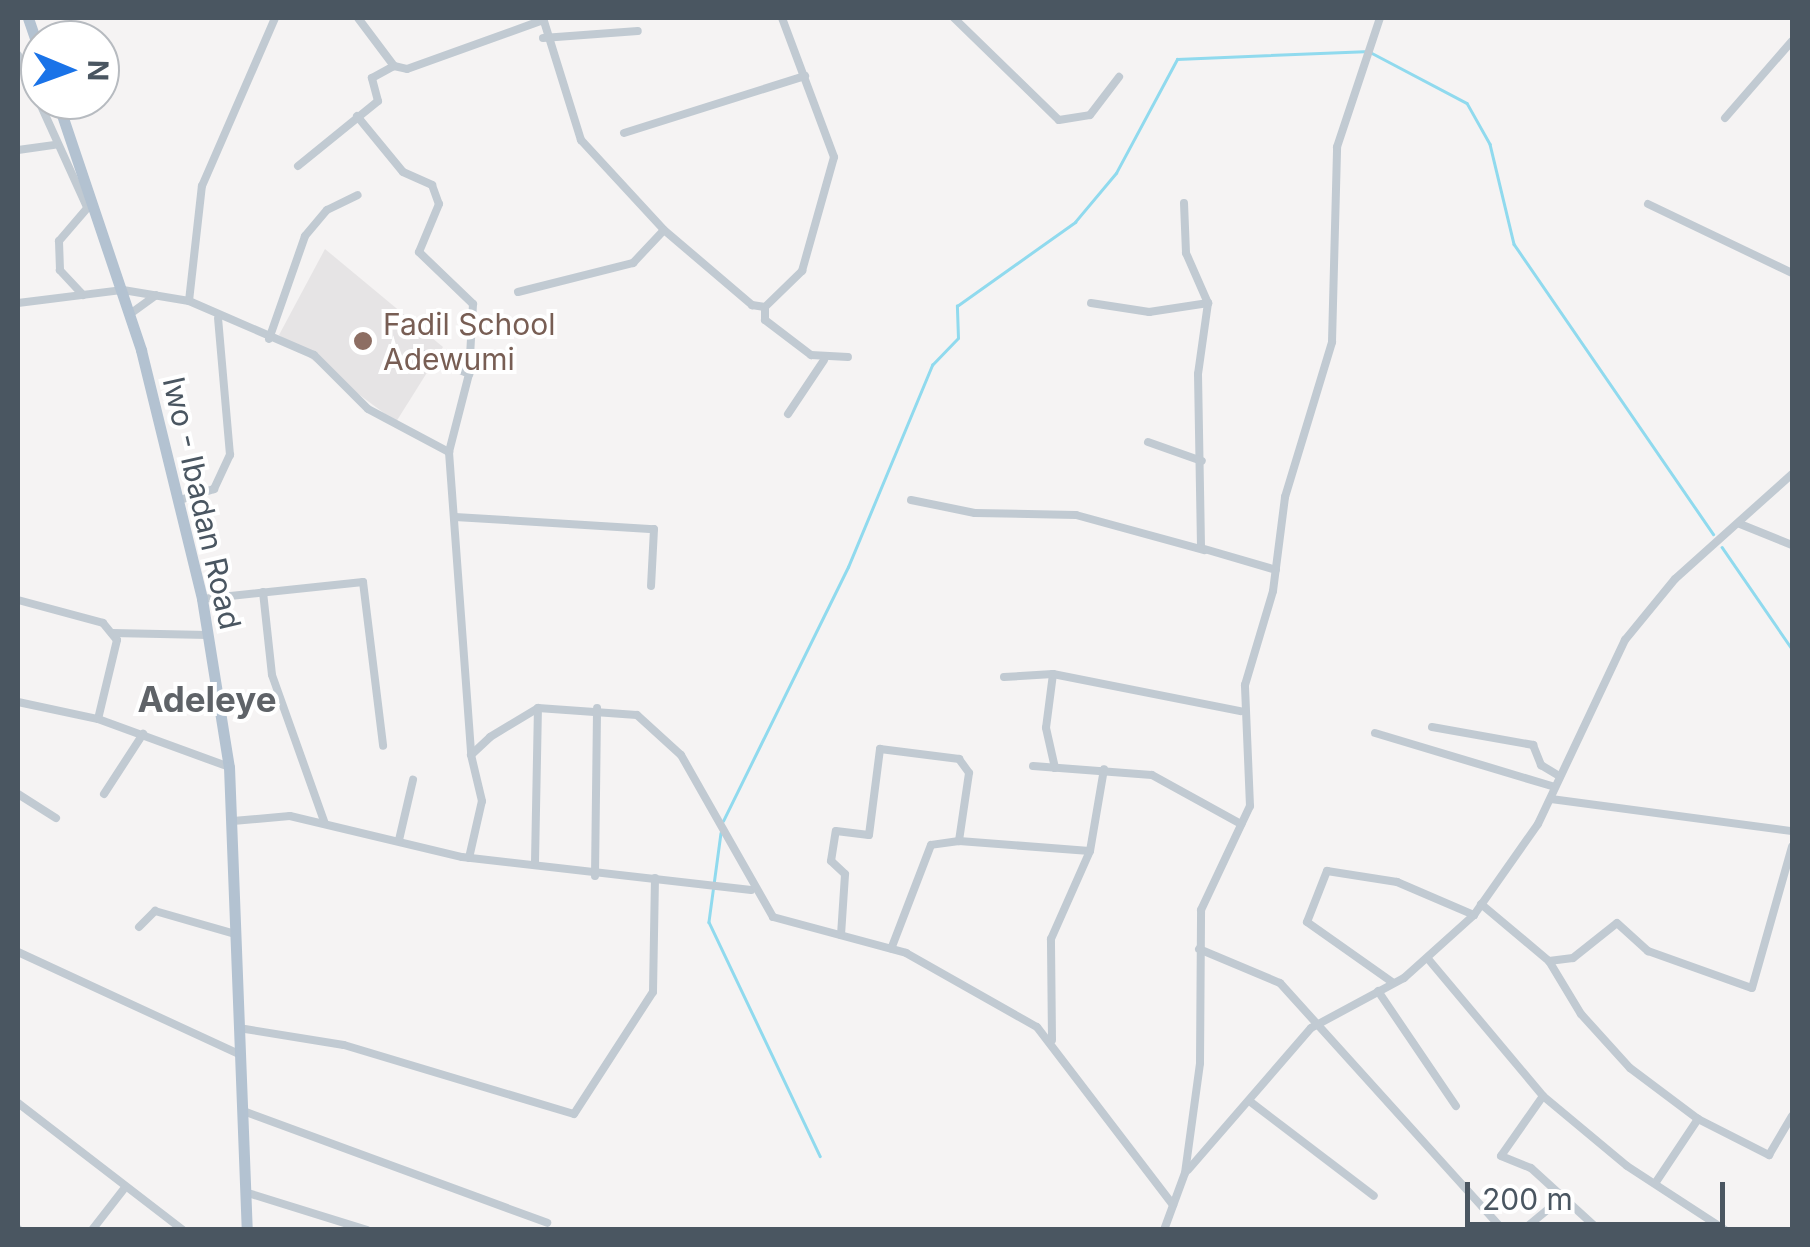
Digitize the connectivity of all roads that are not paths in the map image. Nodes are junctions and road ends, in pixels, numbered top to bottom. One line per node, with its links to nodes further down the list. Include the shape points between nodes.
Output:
1 (275, 18): 31 (street, via 202,186)
2 (358, 18): 11 (street)
3 (782, 18): 12 (street)
4 (954, 18): 13 (street, via 1060,120 1090,115)
5 (1380, 18): 53 (street, via 1372,58 1337,146 1332,342 1285,497)
6 (543, 19): 8 (street); 11 (street)
7 (638, 31): 8 (street)
8 (543, 38): 25 (street, via 580,140)
9 (1792, 41): 15 (street)
10 (18, 56): 18 (street)
11 (394, 66): 14 (street, via 372,78 378,101)
12 (805, 76): 17 (street); 35 (street, via 834,157 802,271)
13 (1119, 76)
14 (357, 116): 20 (street); 42 (street, via 403,172 432,185 440,204 419,252 467,289)
15 (1725, 118)
16 (63, 120): 24 (main road, Iwo - Ibadan Road)
17 (624, 133)
18 (55, 145): 19 (street); 24 (street)
19 (18, 150)
20 (298, 166)
21 (358, 196): 38 (street, via 327,210 305,236)
22 (1184, 203): 34 (street, via 1186,253)
23 (1648, 204): 26 (street)
24 (90, 205): 27 (main road, Iwo - Ibadan Road); 29 (street, via 59,241 60,270)
25 (664, 230): 28 (street, via 633,263); 35 (street)
26 (1792, 274)
27 (123, 290): 29 (street); 30 (street); 36 (main road, Iwo - Ibadan Road)
28 (518, 292)
29 (83, 295): 32 (street)
30 (156, 296): 31 (street); 36 (street)
31 (189, 300): 37 (street)
32 (18, 302)
33 (1091, 303): 34 (street, via 1149,312)
34 (1208, 303): 46 (street)
35 (765, 307): 41 (street, via 780,334)
36 (130, 314): 48 (main road, Iwo - Ibadan Road)
37 (218, 319): 38 (street); 48 (street, via 230,455 214,489)
38 (269, 339): 45 (street, via 314,355 368,409)
39 (418, 352): 42 (street)
40 (848, 357): 41 (street)
41 (824, 360): 43 (street)
42 (470, 374): 45 (street)
43 (788, 414)
44 (1148, 442): 46 (street)
45 (449, 452): 50 (street)
46 (1202, 462): 53 (street, via 1202,548)
47 (1792, 474): 51 (street)
48 (180, 500): 56 (main road, Iwo - Ibadan Road)
49 (911, 500): 53 (street, via 974,513 1076,515)
50 (454, 517): 54 (street, via 654,529); 71 (street)
51 (1740, 524): 52 (street); 76 (street, via 1675,580 1625,640)
52 (1792, 545)
53 (1276, 570): 65 (street)
54 (651, 586)
55 (263, 592): 56 (street); 70 (street, via 363,582); 84 (street, via 272,675)
56 (202, 599): 59 (main road, Iwo - Ibadan Road)
57 (18, 600): 58 (street)
58 (111, 633): 59 (street); 66 (street, via 119,650)
59 (208, 635): 73 (main road, Iwo - Ibadan Road)
60 (1053, 674): 61 (street); 65 (street); 74 (street, via 1046,728)
61 (1004, 677)
62 (18, 702): 66 (street)
63 (538, 708): 64 (street); 71 (street); 92 (street)
64 (596, 708): 93 (street); 95 (street, via 636,715 675,746)
65 (1240, 711): 85 (street, via 1253,779)
66 (98, 719): 69 (street)
67 (1432, 727): 76 (street, via 1533,745)
68 (1375, 733): 78 (street)
69 (144, 734): 73 (street); 80 (street)
70 (383, 746)
71 (471, 755): 91 (street, via 482,801)
72 (1033, 766): 74 (street)
73 (229, 767): 83 (main road, Iwo - Ibadan Road)
74 (1055, 768): 75 (street)
75 (1104, 769): 85 (street, via 1152,775); 90 (street)
76 (1560, 776): 78 (street)
77 (414, 780): 87 (street)
78 (1555, 787): 81 (street)
79 (18, 794): 82 (street)
80 (104, 794)
81 (1550, 799): 86 (street); 96 (street)
82 (56, 818)
83 (232, 821): 84 (street, via 273,815); 100 (main road, Iwo - Ibadan Road)
84 (325, 824): 87 (street)
85 (1241, 824): 102 (street, via 1202,910)
86 (1792, 831)
87 (400, 840): 91 (street)
88 (959, 840): 90 (street); 99 (street, via 965,762 880,749 870,834 836,831 830,861 844,874); 101 (street, via 930,845)
89 (1792, 847): 105 (street, via 1752,988 1648,950 1618,924 1573,958)
90 (1090, 851): 110 (street, via 1051,939)
91 (469, 858): 92 (street)
92 (535, 862): 93 (street)
93 (595, 876): 94 (street)
94 (654, 878): 95 (street, via 720,892); 109 (street, via 652,992 574,1114 344,1046)
95 (751, 890): 99 (street, via 782,921)
96 (1481, 904): 97 (street); 105 (street)
97 (1474, 916): 104 (street); 106 (street, via 1397,882 1327,871 1307,922)
98 (139, 927): 100 (street, via 156,911)
99 (842, 935): 101 (street)
100 (240, 936): 109 (main road, Iwo - Ibadan Road)
101 (892, 949): 110 (street)
102 (1199, 949): 108 (street, via 1280,983); 119 (street, via 1200,1063)
103 (18, 952): 111 (street)
104 (1429, 960): 106 (street); 112 (street)
105 (1549, 961): 118 (street, via 1580,1014 1630,1068)
106 (1392, 982): 107 (street)
107 (1378, 991): 108 (street); 115 (street)
108 (1320, 1024): 114 (street); 132 (street)
109 (245, 1029): 111 (main road, Iwo - Ibadan Road)
110 (1052, 1040): 125 (street)
111 (245, 1056): 116 (main road, Iwo - Ibadan Road)
112 (1543, 1096): 120 (street); 124 (street, via 1501,1156)
113 (18, 1102): 121 (street)
114 (1252, 1103): 119 (street); 123 (street)
115 (1456, 1106)
116 (246, 1112): 122 (main road, Iwo - Ibadan Road); 126 (street)
117 (1792, 1116): 118 (street, via 1768,1155)
118 (1698, 1119): 120 (street)
119 (1185, 1173): 125 (street)
120 (1656, 1182): 135 (street)
121 (123, 1190): 127 (street); 128 (street)
122 (248, 1192): 129 (main road, Iwo - Ibadan Road); 130 (street)
123 (1374, 1196)
124 (1563, 1197): 133 (street); 134 (street)
125 (1173, 1204): 131 (street)
126 (547, 1223)
127 (92, 1230)
128 (183, 1230)
129 (247, 1230)
130 (367, 1230)
131 (1164, 1230)
132 (1503, 1230)
133 (1523, 1230)
134 (1599, 1230)
135 (1726, 1230)

